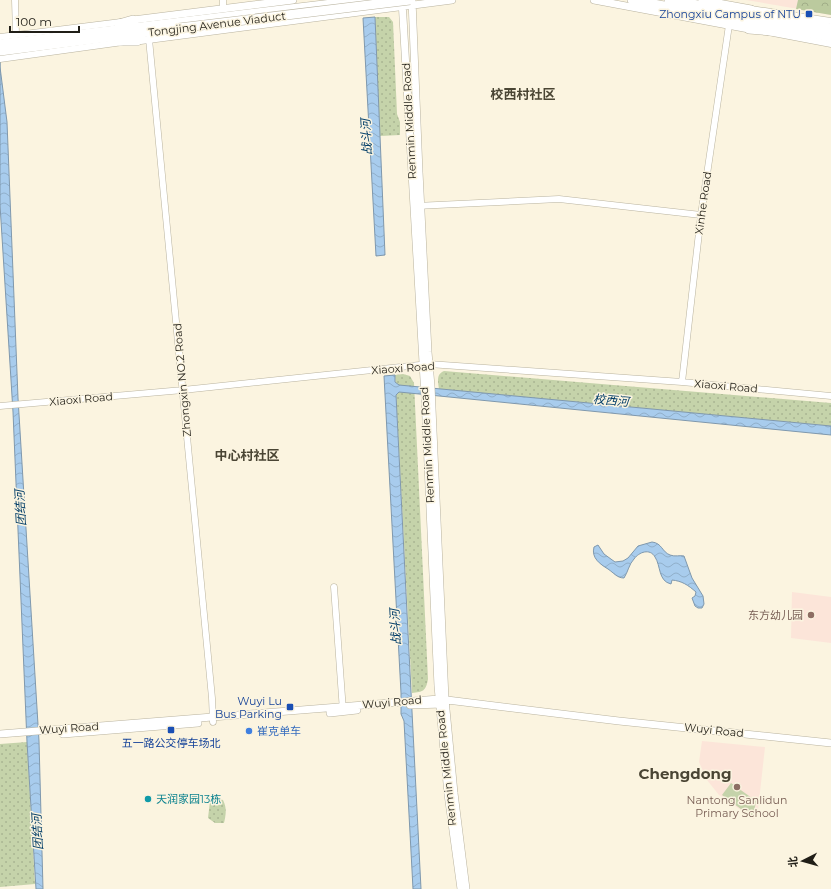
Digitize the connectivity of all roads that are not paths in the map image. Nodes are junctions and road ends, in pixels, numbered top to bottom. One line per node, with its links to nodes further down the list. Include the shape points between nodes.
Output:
1 (15, 0): 22 (street)
2 (223, 0): 13 (street)
3 (293, 0): 13 (main road)
4 (366, 0): 17 (highway, Tongjing Avenue Viaduct)
5 (452, 0): 10 (main road)
6 (594, 0): 18 (main road)
7 (632, 0): 12 (highway)
8 (669, 0): 12 (highway)
9 (702, 0): 14 (main road)
10 (412, 2): 11 (main road); 17 (highway, Tongjing Avenue Viaduct, bridge); 29 (main road, Renmin Middle Road)
11 (402, 3): 24 (main road); 29 (main road, Renmin Middle Road)
12 (686, 6): 19 (highway)
13 (224, 8): 15 (main road)
14 (751, 9): 16 (street); 19 (highway)
15 (133, 20): 22 (street); 25 (highway)
16 (831, 21)
17 (178, 25): 25 (highway, Tongjing Avenue Viaduct)
18 (729, 25): 21 (main road); 30 (street, Xinhe Road)
19 (808, 28): 20 (highway); 21 (highway); 23 (highway)
20 (831, 28)
21 (749, 29): 27 (street)
22 (16, 34): 28 (street)
23 (831, 37)
24 (149, 39): 26 (main road); 33 (street, Zhongxin NO.2 Road)
25 (63, 40): 26 (highway); 28 (highway, Tongjing Avenue Viaduct)
26 (137, 41): 28 (street)
27 (831, 44)
28 (2, 48)
29 (418, 206): 30 (street, via 559,200); 31 (main road, Renmin Middle Road)
30 (701, 215): 32 (street, Xinhe Road)
31 (426, 365): 32 (street, Xiaoxi Road); 33 (street, Xiaoxi Road); 37 (main road, Renmin Middle Road)
32 (682, 382): 34 (street, Xiaoxi Road)
33 (182, 390): 35 (street, Xiaoxi Road); 40 (street, Zhongxin NO.2 Road)
34 (831, 396)
35 (0, 406)
36 (334, 587): 39 (street)
37 (442, 702): 38 (main road, Wuyi Road); 44 (main road, Wuyi Road); 45 (main road, Wuyi Road); 46 (main road, Renmin Middle Road, via 448,794); 47 (main road, Renmin Middle Road)
38 (400, 704): 39 (main road, Wuyi Road); 40 (main road, Wuyi Road)
39 (343, 712): 40 (main road, Wuyi Road)
40 (213, 719): 42 (main road, Wuyi Road)
41 (0, 734): 42 (main road, Wuyi Road)
42 (25, 734): 43 (main road, Wuyi Road)
43 (0, 738)
44 (831, 743)
45 (831, 747)
46 (461, 889)
47 (466, 889)

